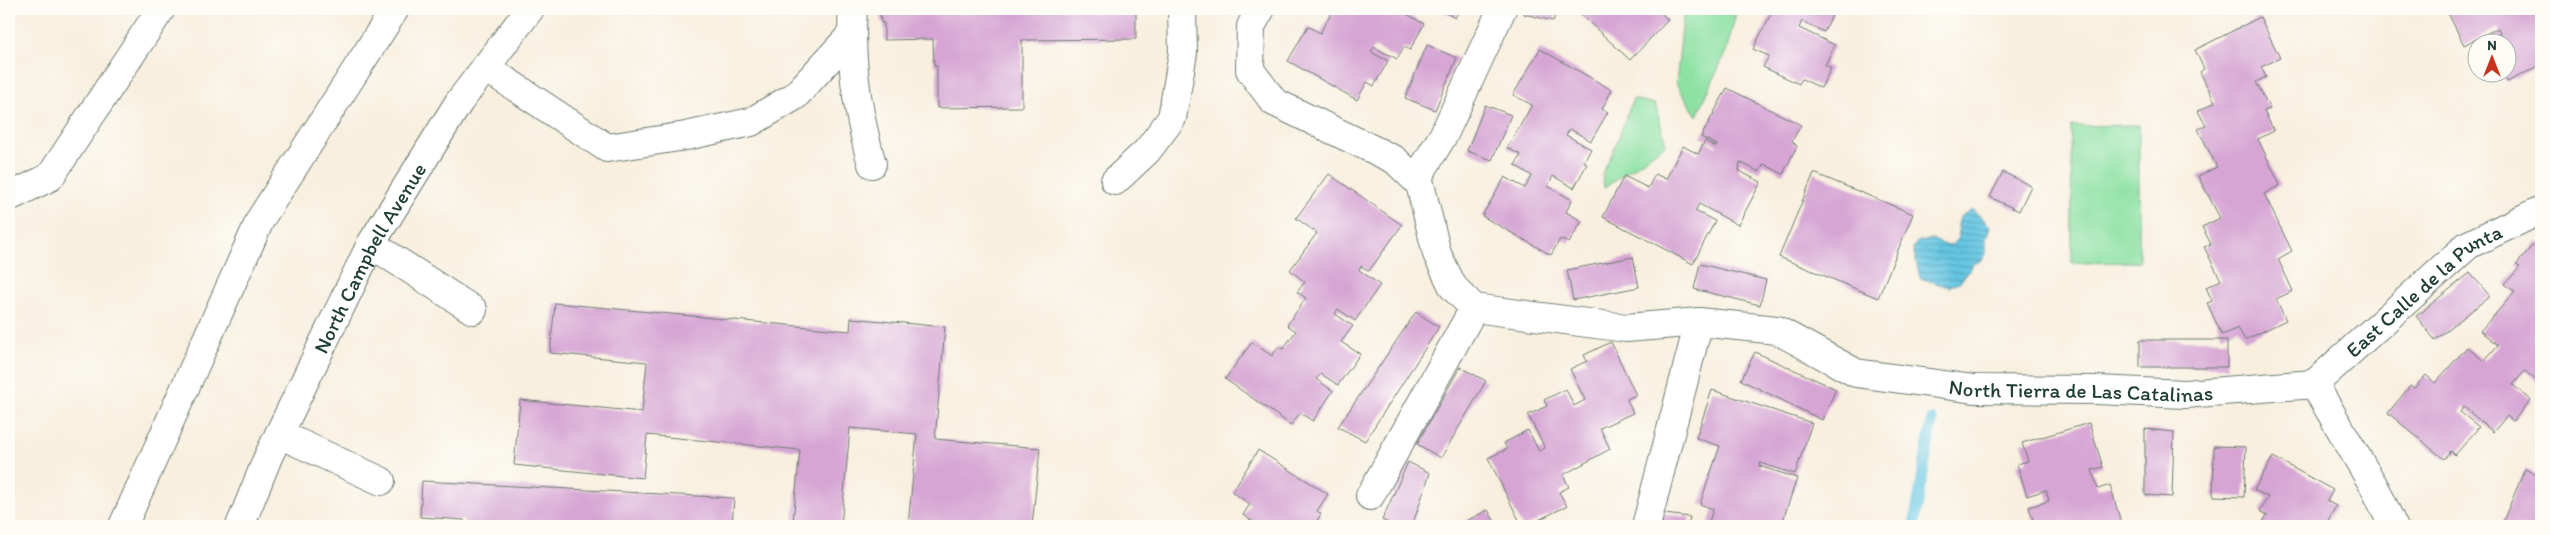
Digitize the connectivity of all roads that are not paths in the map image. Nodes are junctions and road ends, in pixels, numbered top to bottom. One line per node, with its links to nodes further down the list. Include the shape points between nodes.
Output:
1 (161, 9): 12 (street, via 50,177)
2 (395, 9): 22 (street, via 262,218)
3 (530, 9): 8 (street, North Campbell Avenue)
4 (1182, 9): 11 (street, via 1183,53 1172,118 1147,151)
5 (1260, 9): 10 (street, via 1251,26 1250,70 1274,102 1395,160)
6 (1502, 9): 10 (street, via 1444,134)
7 (852, 22): 8 (street, via 795,96 751,122 607,148); 9 (street, via 860,121)
8 (485, 67): 14 (street, North Campbell Avenue, via 459,102)
9 (872, 164)
10 (1416, 180): 15 (street, via 1420,184 1437,254 1453,287)
11 (1115, 181)
12 (9, 197)
13 (2541, 210): 18 (street, East Calle de la Punta, via 2468,245)
14 (371, 244): 16 (street); 19 (street, North Campbell Avenue)
15 (1474, 308): 17 (street, North Tierra de Las Catalinas, via 1626,328); 21 (street)
16 (473, 310)
17 (1699, 322): 18 (street, North Tierra de Las Catalinas, via 1777,330 1856,373 1974,389 2186,394); 24 (street)
18 (2314, 384): 25 (street, via 2375,488)
19 (279, 434): 20 (street); 23 (street, North Campbell Avenue)
20 (381, 482)
21 (1370, 496)
22 (123, 526)
23 (240, 526)
24 (1646, 526)
25 (2393, 526)

